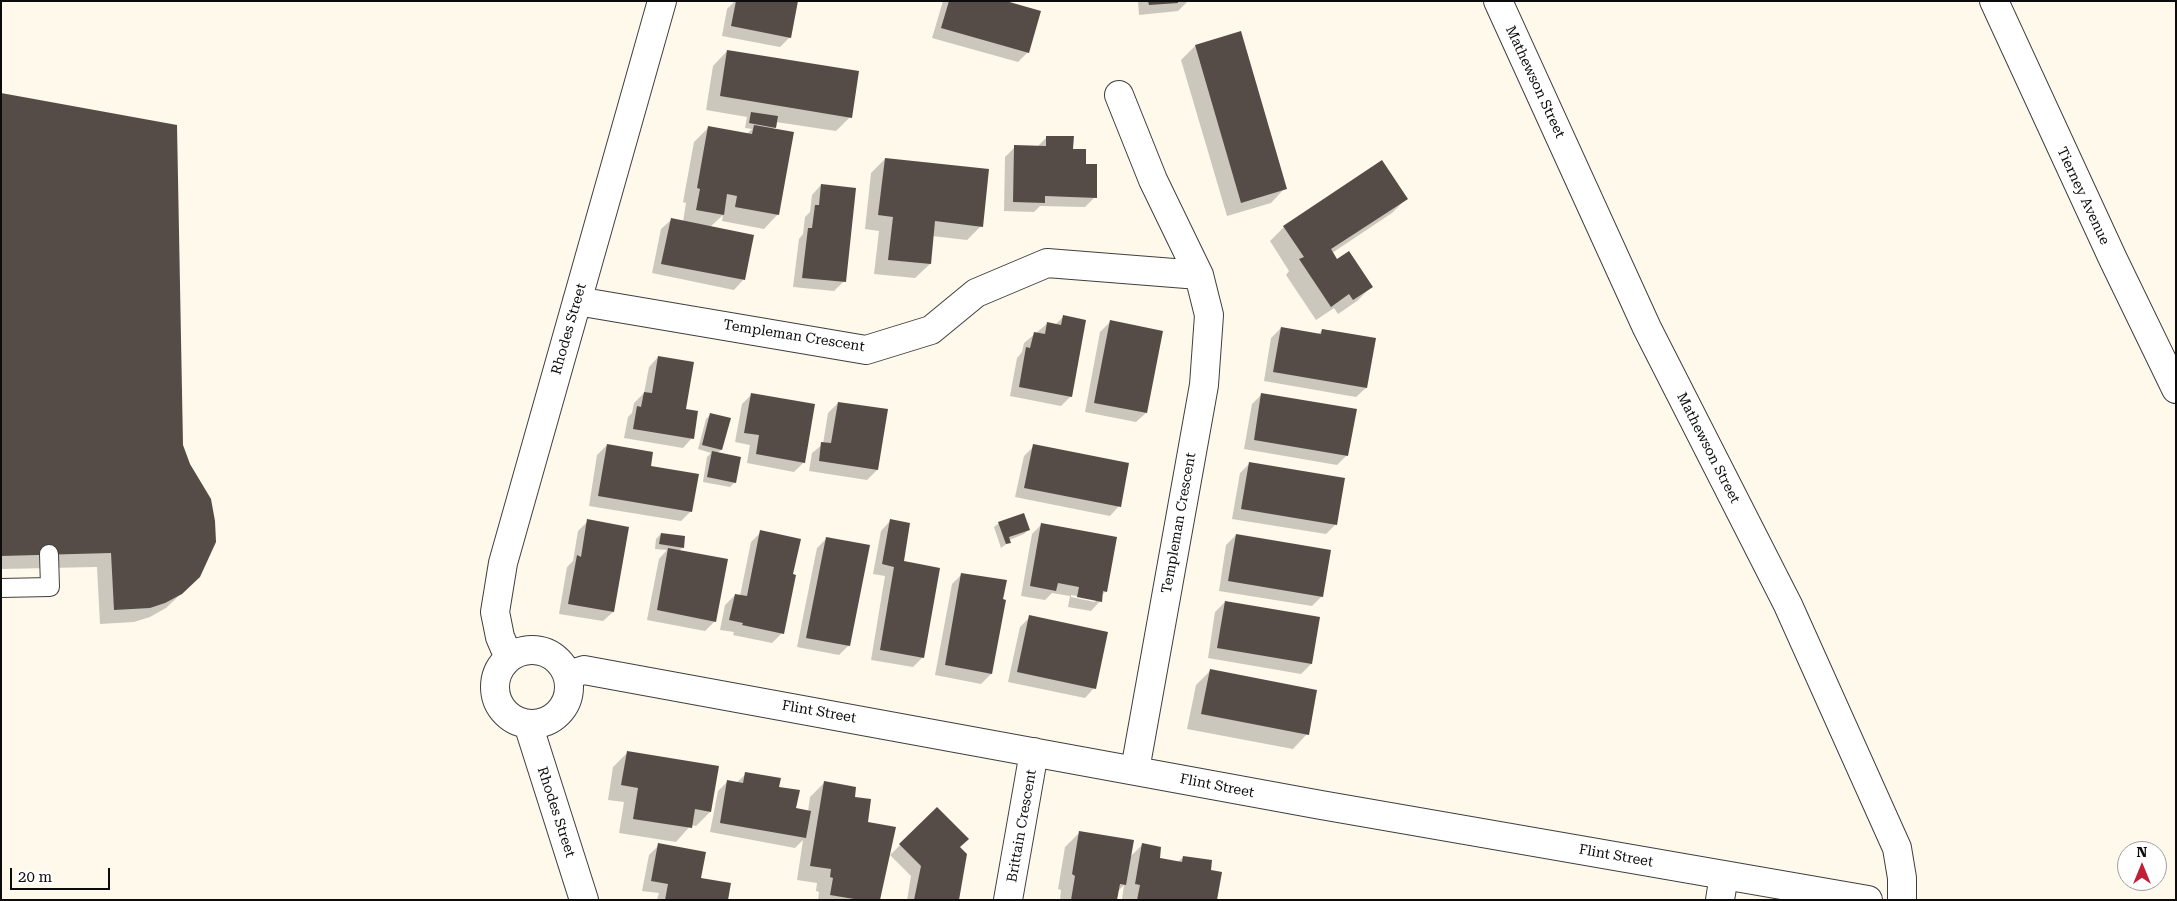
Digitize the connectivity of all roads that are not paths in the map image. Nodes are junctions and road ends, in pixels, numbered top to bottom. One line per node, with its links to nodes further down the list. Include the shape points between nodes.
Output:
1 (662, 1): 6 (street, Rhodes Street)
2 (1498, 1): 19 (street, Mathewson Street, via 1647,328 1800,632 1897,848)
3 (1994, 1): 7 (street, Tierney Avenue, via 2112,259)
4 (1119, 95): 5 (street, Templeman Crescent, via 1154,180)
5 (1199, 275): 6 (street, Templeman Crescent, via 1048,263 976,293 931,330 866,350); 14 (street, Templeman Crescent, via 1209,315 1204,385)
6 (577, 301): 10 (street, Rhodes Street, via 503,563 496,612 500,637)
7 (2176, 389)
8 (49, 554): 9 (lane, via 50,587)
9 (1, 588)
10 (509, 658): 11 (street, via 518,652 538,650 557,659); 12 (street, via 500,667 494,691 505,713)
11 (568, 676): 12 (street, via 570,688 561,710 552,719); 13 (street, Flint Street, via 584,670)
12 (528, 724): 16 (street, Rhodes Street)
13 (1034, 752): 14 (street, Flint Street); 17 (street, Brittain Crescent)
14 (1136, 770): 15 (street, Flint Street)
15 (1722, 887): 18 (street, Flint Street)
16 (584, 900)
17 (1008, 900)
18 (1868, 900)
19 (1902, 900)

